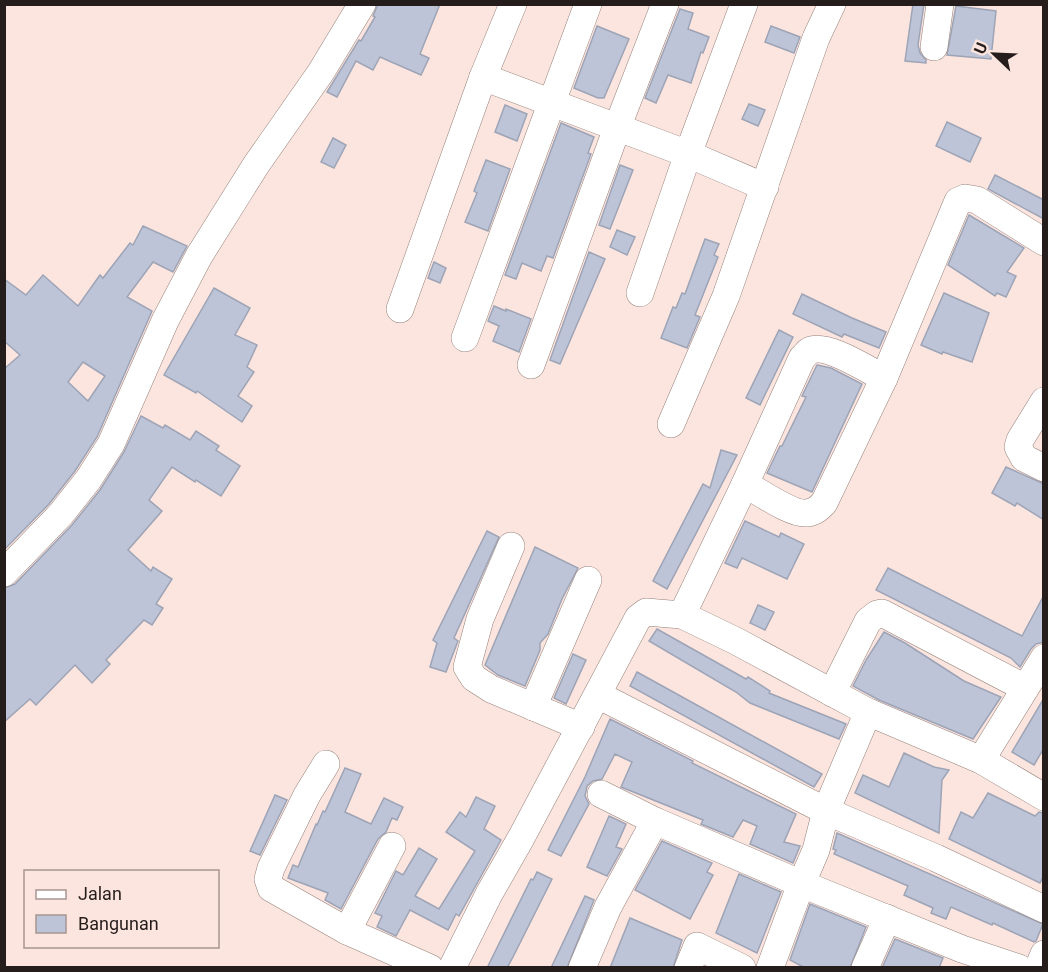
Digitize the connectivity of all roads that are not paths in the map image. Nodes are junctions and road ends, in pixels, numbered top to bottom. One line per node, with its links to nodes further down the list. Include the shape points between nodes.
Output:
1 (362, 4): 25 (street, via 199,256 165,321 111,444 61,514)
2 (513, 4): 9 (street)
3 (588, 4): 10 (street)
4 (665, 4): 11 (street)
5 (744, 4): 12 (street)
6 (832, 4): 13 (street, via 816,38)
7 (940, 4): 8 (street)
8 (934, 47)
9 (483, 77): 10 (street); 16 (street)
10 (551, 103): 11 (street); 17 (street)
11 (617, 128): 12 (street); 18 (street)
12 (688, 154): 13 (street); 15 (street)
13 (765, 187): 21 (street, via 726,296)
14 (1044, 242): 19 (street, via 977,200 958,201)
15 (640, 293)
16 (400, 309)
17 (465, 338)
18 (531, 365)
19 (884, 378): 23 (street, via 824,503 816,510 796,512); 23 (street, via 836,353 809,351 802,358)
20 (1044, 400): 22 (street, via 1018,447 1024,458)
21 (671, 424)
22 (1044, 468)
23 (745, 484): 27 (street)
24 (511, 546): 32 (street, via 480,619 467,667 474,678 491,689)
25 (4, 573)
26 (588, 580): 32 (street)
27 (682, 615): 30 (street); 31 (street, via 646,612 638,618)
28 (1044, 658): 29 (street)
29 (1025, 688): 30 (street, via 882,613 868,621); 35 (street)
30 (832, 693): 33 (street)
31 (598, 694): 34 (street); 39 (street)
32 (533, 707): 34 (street)
33 (868, 712): 35 (street); 39 (street)
34 (581, 727): 49 (street)
35 (981, 760): 38 (street)
36 (326, 764): 45 (street, via 282,844 268,879 271,888)
37 (601, 794): 40 (street)
38 (1044, 797)
39 (826, 811): 42 (street); 43 (street)
40 (655, 821): 42 (street); 50 (street, via 608,906)
41 (392, 846): 45 (street)
42 (802, 885): 44 (street); 53 (street)
43 (1044, 909)
44 (887, 918): 47 (street); 54 (street)
45 (348, 931): 48 (street)
46 (1044, 954): 56 (street)
47 (959, 958): 55 (street)
48 (418, 966)
49 (452, 968)
50 (582, 968)
51 (688, 968): 52 (street, via 697,946)
52 (742, 968)
53 (770, 968)
54 (865, 968)
55 (1019, 968)
56 (1038, 968)

